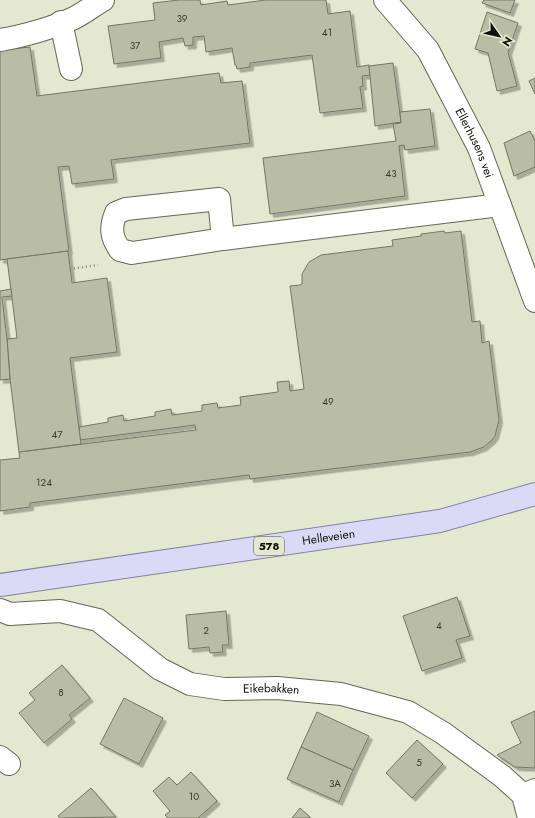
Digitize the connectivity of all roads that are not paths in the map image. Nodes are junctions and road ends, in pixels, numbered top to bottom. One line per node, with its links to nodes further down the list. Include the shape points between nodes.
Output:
1 (103, 0): 3 (street, via 74,18)
2 (385, 0): 6 (street, Ellerhusens vei, via 428,50 479,148)
3 (62, 22): 4 (street); 5 (street)
4 (0, 40)
5 (70, 69)
6 (500, 205): 7 (street); 8 (street, Ellerhusens vei)
7 (223, 239): 7 (street, via 219,199 126,209 116,213 112,224 114,240 120,250 132,252)
8 (535, 301)
9 (535, 494): 10 (main road, Helleveien / 578, via 440,521)
10 (0, 585)
11 (0, 610): 12 (street, Eikebakken, via 10,614 60,611 98,620 160,669 190,684 224,689 277,688 341,694 408,712)
12 (529, 792): 13 (street)
13 (529, 818)

